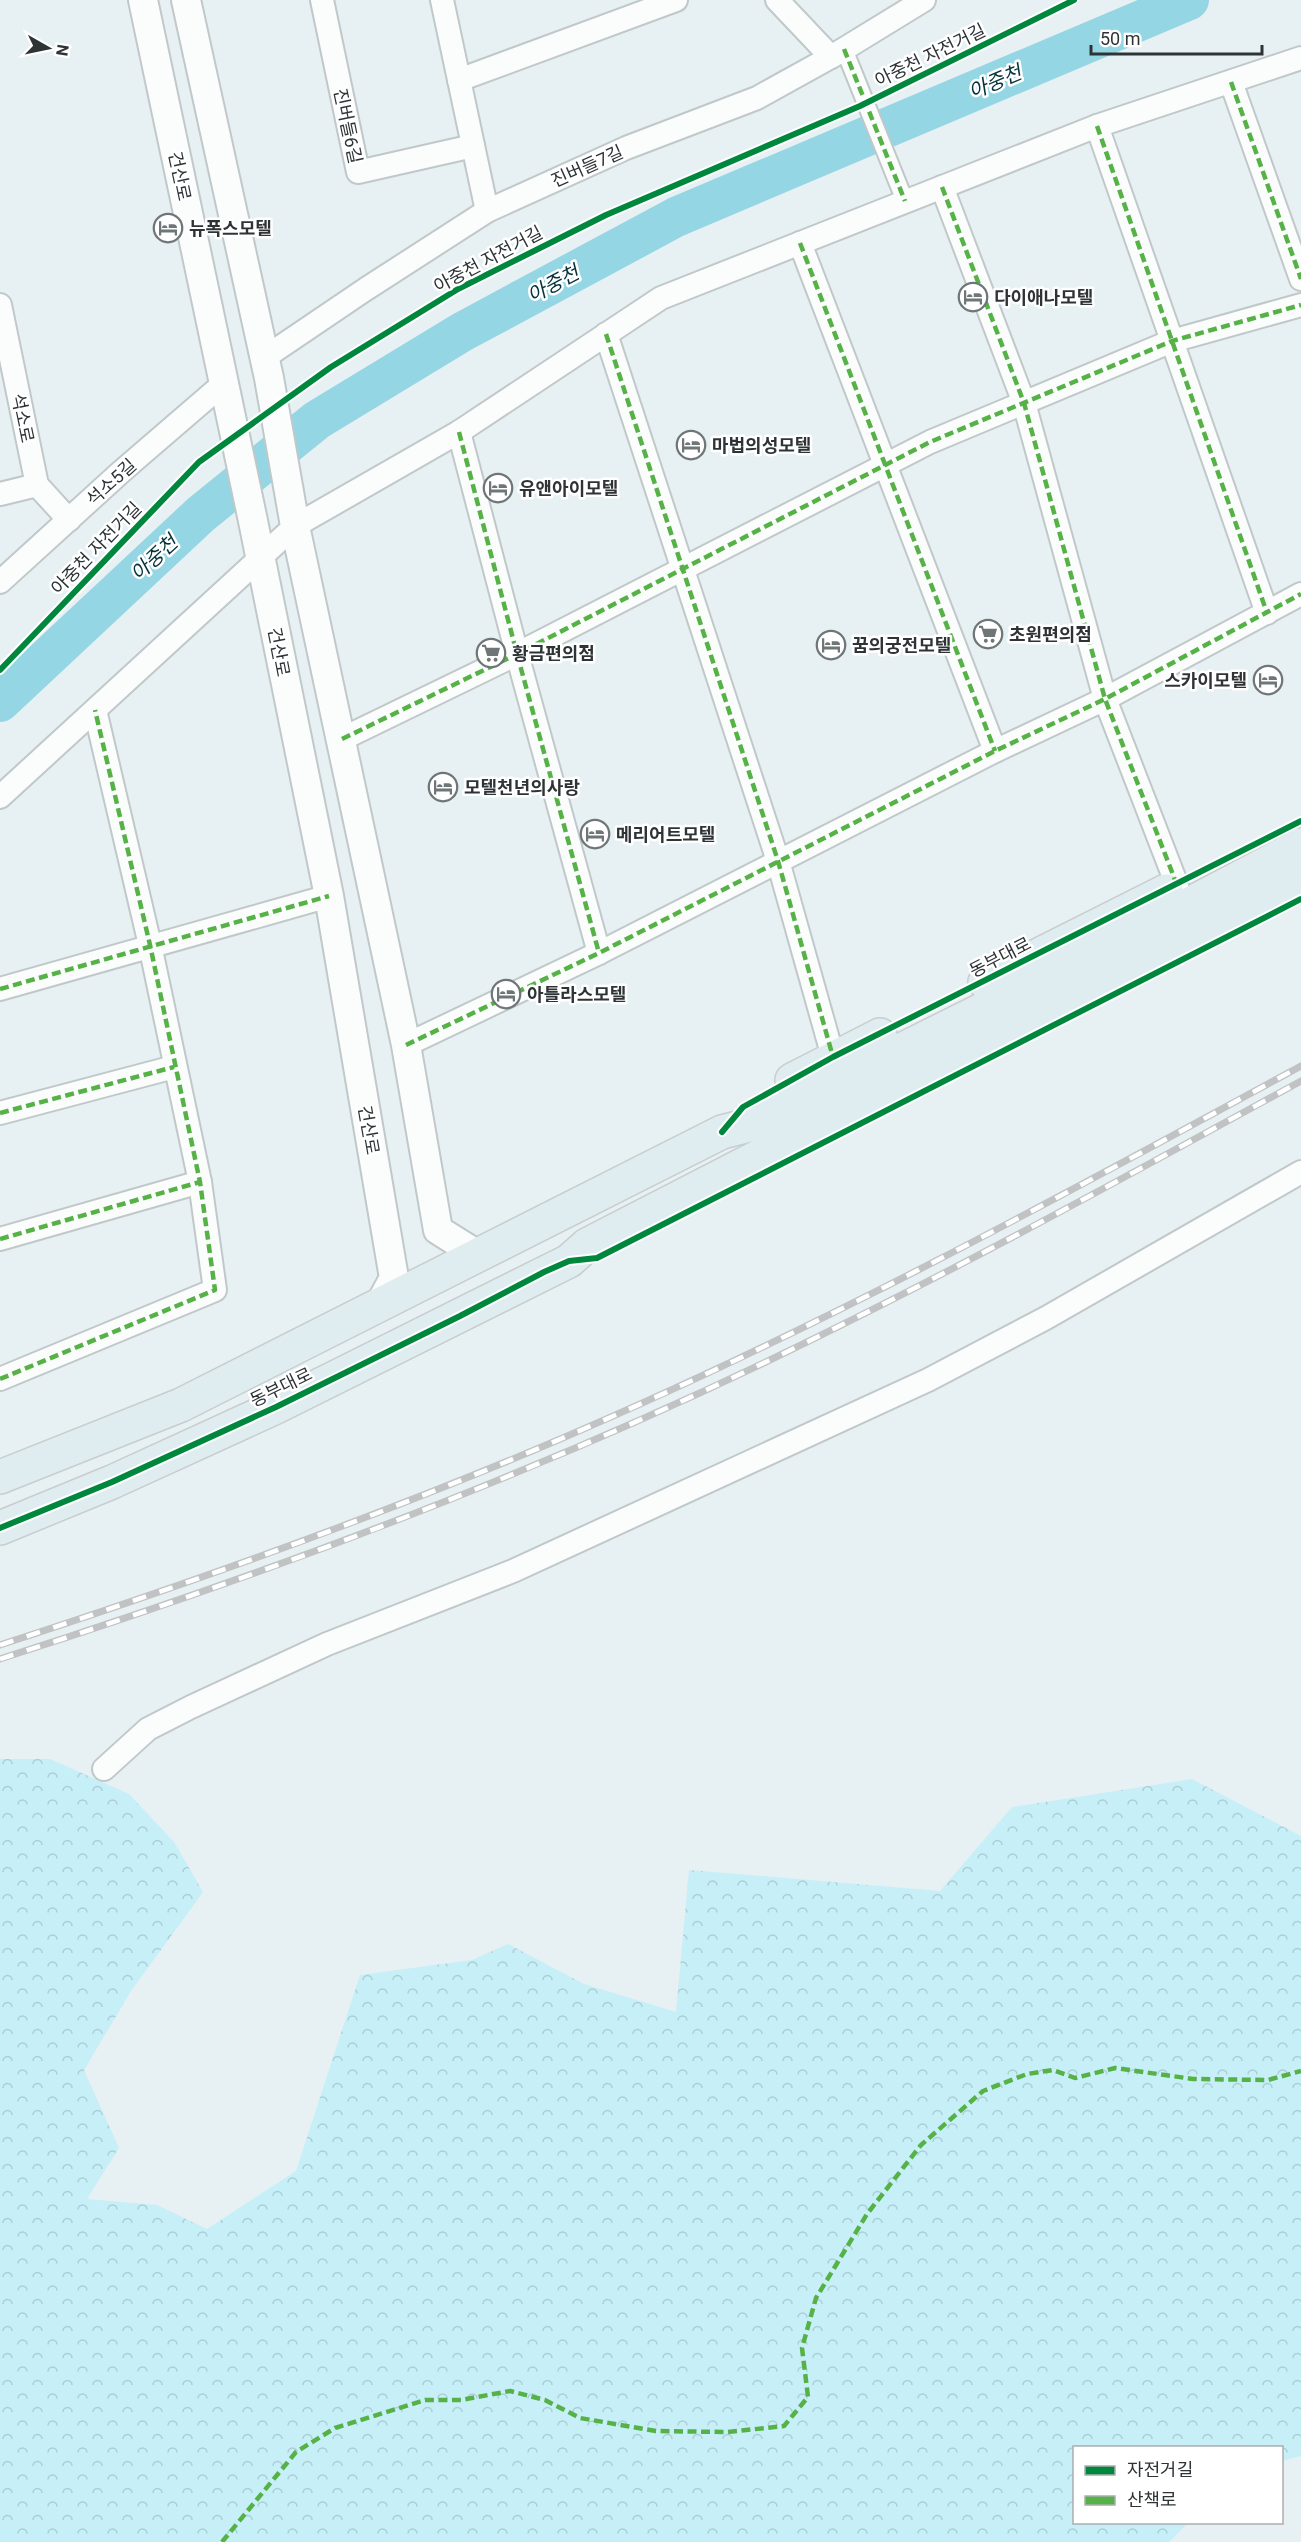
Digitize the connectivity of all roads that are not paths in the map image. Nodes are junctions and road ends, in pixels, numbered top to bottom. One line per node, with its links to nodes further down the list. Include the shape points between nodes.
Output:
1 (143, 0): 24 (street, 건산로)
2 (186, 0): 23 (street)
3 (322, 0): 13 (street, 진버들6길, via 358,172)
4 (442, 0): 10 (street)
5 (676, 0): 10 (street)
6 (777, 0): 8 (street)
7 (924, 0): 8 (street, 진버들7길)
8 (838, 53): 15 (street, via 860,89); 16 (street, 진버들7길, via 757,98 626,148)
9 (1301, 58): 11 (street)
10 (459, 80): 13 (street)
11 (1231, 82): 12 (street); 18 (street)
12 (1097, 126): 14 (street); 22 (street)
13 (473, 146): 16 (street)
14 (942, 187): 15 (street); 25 (street)
15 (905, 201): 17 (street)
16 (487, 211): 23 (street, 진버들7길, via 366,288)
17 (800, 243): 21 (street, via 661,298); 27 (street)
18 (1301, 279)
19 (0, 305): 28 (street, 석소로)
20 (1301, 305): 22 (street)
21 (606, 334): 26 (street); 33 (street)
22 (1172, 341): 25 (street); 36 (street)
23 (267, 368): 30 (street)
24 (225, 392): 31 (street, 석소5길); 32 (street, 건산로)
25 (1024, 403): 27 (street); 38 (street)
26 (459, 432): 30 (street); 37 (street)
27 (885, 465): 33 (street); 41 (street)
28 (37, 485): 29 (street); 31 (street)
29 (0, 494)
30 (294, 514): 32 (street); 40 (street)
31 (69, 520): 34 (street, 석소5길)
32 (260, 558): 39 (street); 48 (street, 건산로)
33 (683, 569): 37 (street); 45 (street)
34 (0, 582)
35 (1301, 594): 36 (street)
36 (1267, 612): 38 (street)
37 (517, 654): 40 (street); 51 (street)
38 (1105, 699): 41 (street); 47 (street)
39 (95, 710): 42 (street); 50 (street)
40 (342, 739): 53 (street)
41 (995, 751): 45 (street)
42 (0, 797)
43 (1301, 820): 47 (main road, 동부대로)
44 (1301, 845): 57 (main road, 동부대로, via 1110,946 753,1124)
45 (778, 861): 51 (street); 54 (street)
46 (1301, 877): 62 (main road, 동부대로, via 587,1245)
47 (1176, 885): 54 (main road, 동부대로)
48 (328, 896): 50 (street); 63 (street, 건산로, via 394,1278)
49 (1301, 899): 62 (main road, via 597,1257)
50 (150, 945): 52 (street); 55 (street)
51 (599, 953): 53 (street)
52 (0, 989)
53 (406, 1045): 61 (street, via 438,1230)
54 (833, 1057): 57 (main road, 동부대로, via 743,1107)
55 (174, 1067): 56 (street); 59 (street)
56 (0, 1113)
57 (722, 1132): 61 (main road, 동부대로)
58 (1301, 1172): 67 (street, via 1046,1318 928,1380 513,1571 327,1644 191,1707 148,1729)
59 (200, 1182): 60 (street); 64 (street, via 215,1290)
60 (0, 1239)
61 (478, 1255): 63 (main road, 동부대로)
62 (568, 1261): 66 (main road, 동부대로, via 266,1412)
63 (380, 1304): 65 (main road, 동부대로, via 181,1405)
64 (0, 1379)
65 (0, 1477)
66 (0, 1528)
67 (104, 1769)

